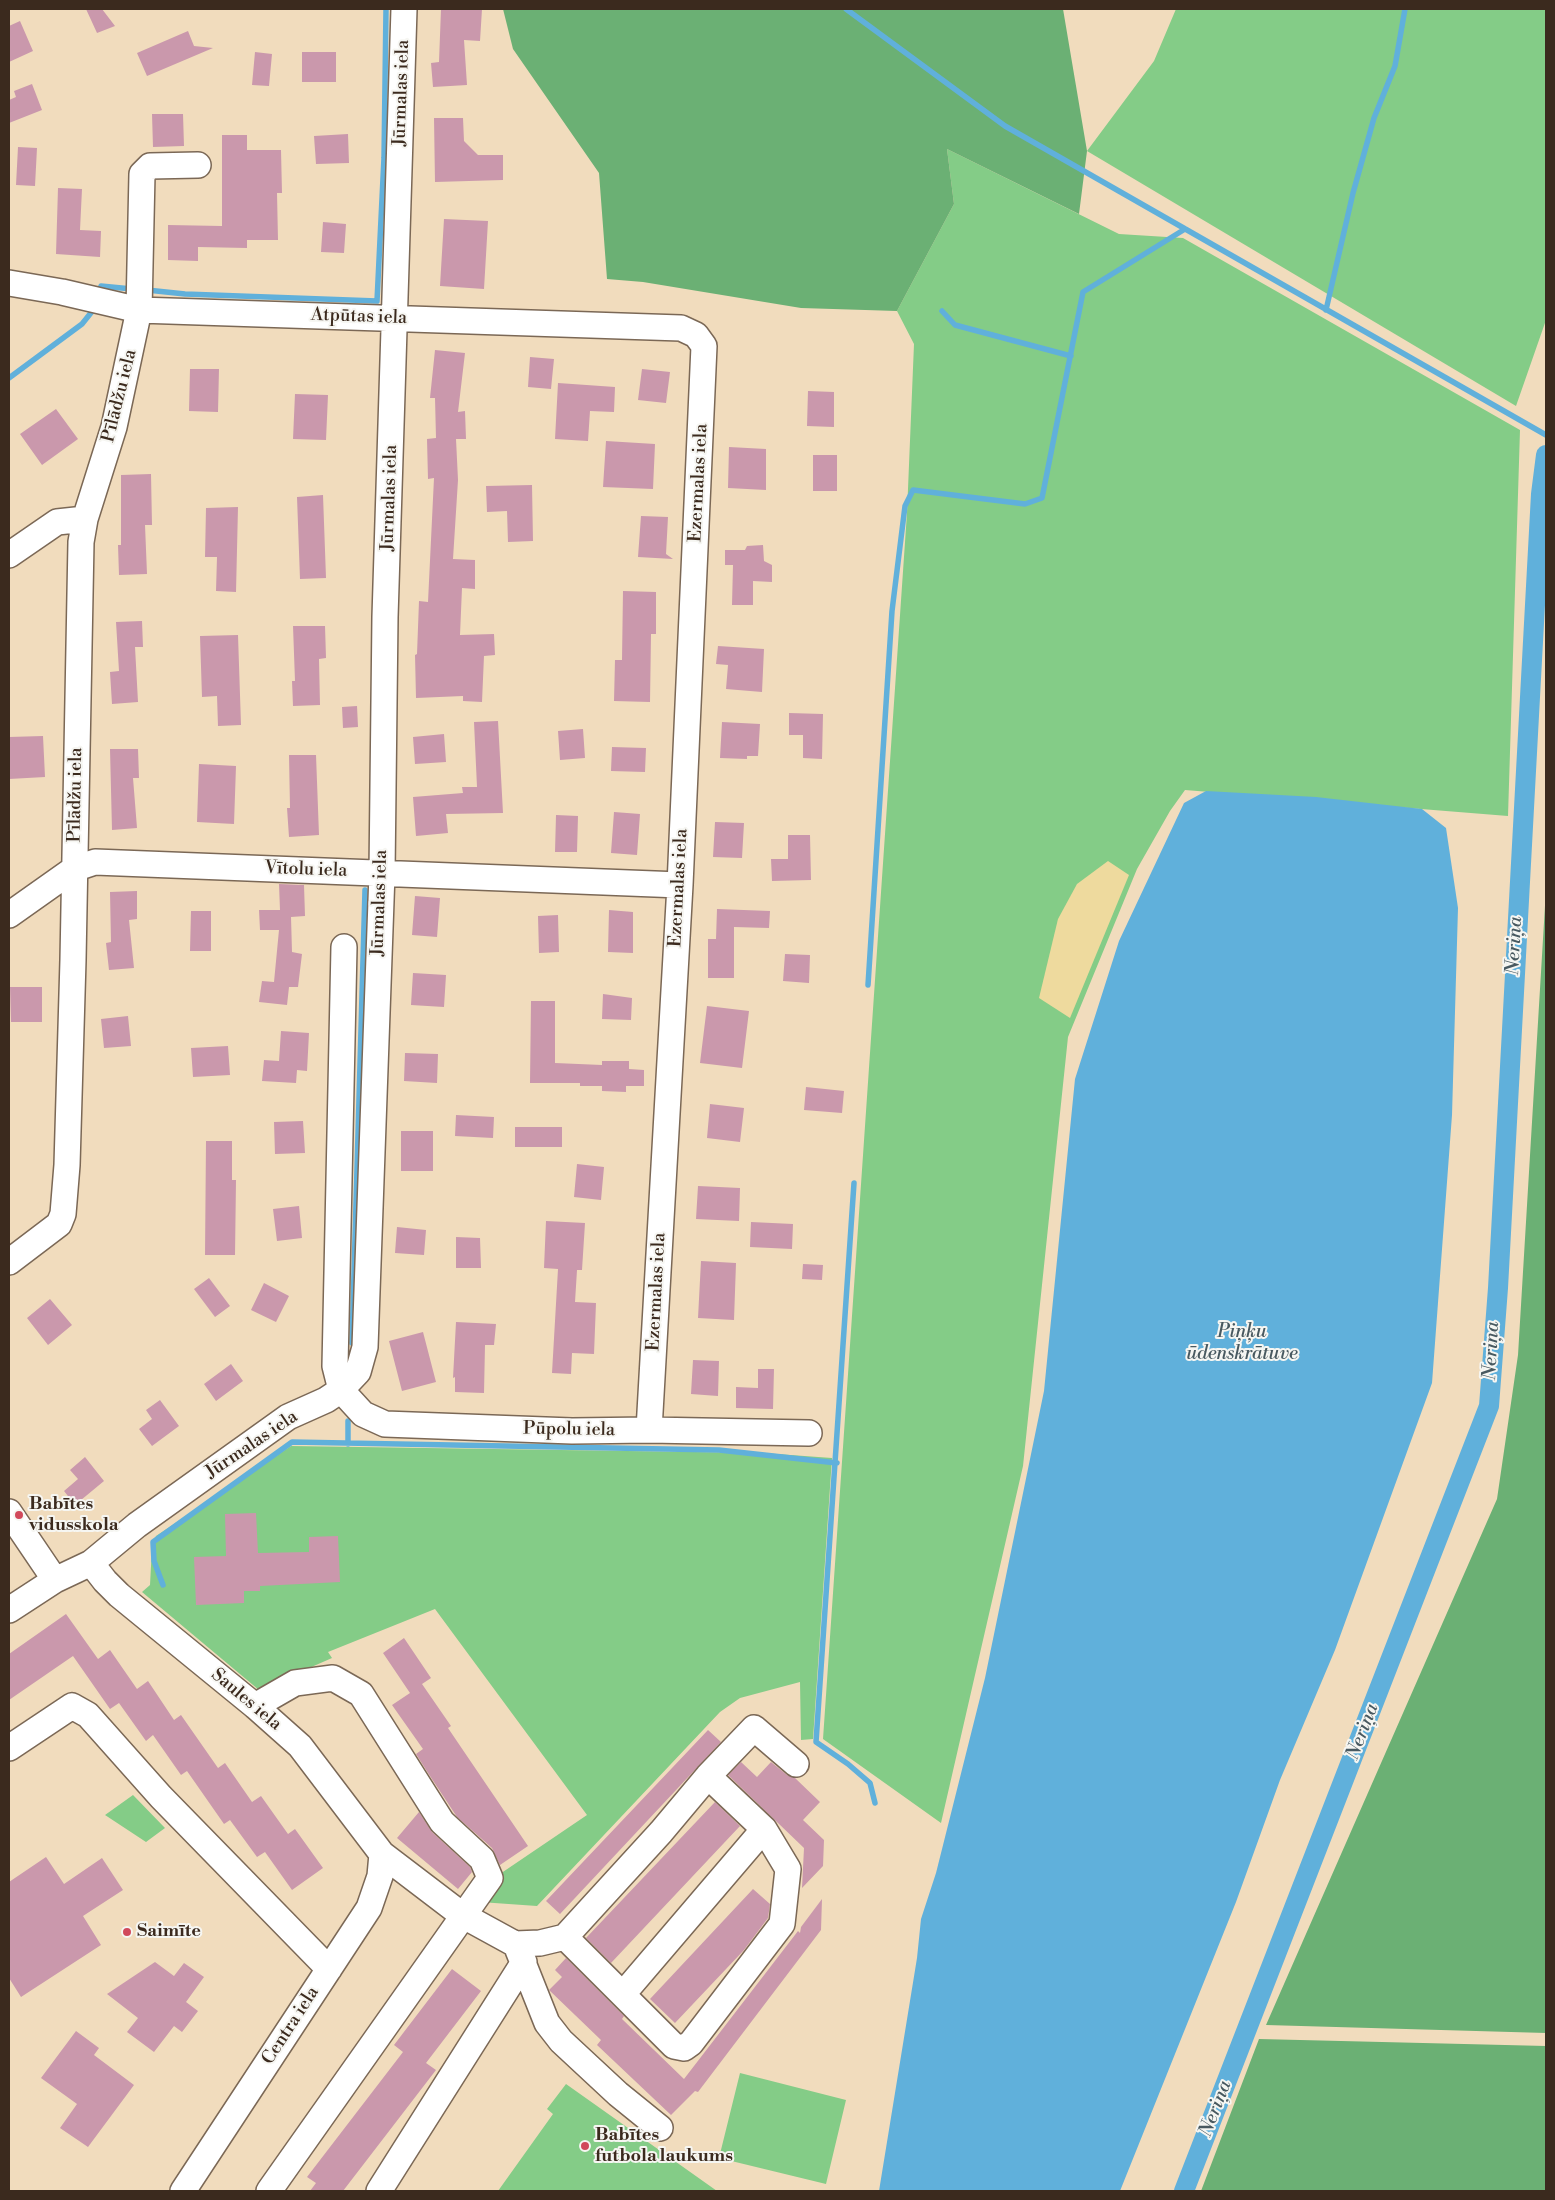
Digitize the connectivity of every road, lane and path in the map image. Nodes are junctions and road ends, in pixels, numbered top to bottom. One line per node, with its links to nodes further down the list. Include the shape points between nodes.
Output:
1 (404, 9): 5 (street, Jūrmalas iela)
2 (198, 165): 4 (street, Pīlādžu iela, via 150,166 142,174)
3 (9, 283): 4 (street, Atpūtas iela)
4 (139, 310): 5 (street, Atpūtas iela); 7 (street, Pīlādžu iela, via 114,427)
5 (396, 318): 6 (street, Atpūtas iela, via 681,328 696,335); 10 (street, Jūrmalas iela, via 385,617)
6 (704, 346): 11 (street, Ezermalas iela)
7 (85, 519): 8 (street, via 57,522); 9 (street, Pīlādžu iela, via 81,542)
8 (9, 555)
9 (74, 869): 10 (street, Vītolu iela, via 95,862); 12 (street, Vītolu iela); 14 (street, Pīlādžu iela, via 68,1145 63,1214 59,1224)
10 (382, 873): 11 (street, Vītolu iela); 15 (street, Jūrmalas iela, via 365,1347 358,1372)
11 (680, 885): 16 (street, Ezermalas iela)
12 (9, 915)
13 (344, 947): 15 (street, via 335,1366)
14 (9, 1262)
15 (341, 1390): 16 (street, Pūpolu iela, via 363,1414 385,1424 572,1431); 19 (street, Jūrmalas iela, via 288,1417 138,1525)
16 (649, 1430): 17 (street, Pūpolu iela)
17 (809, 1433)
18 (9, 1512): 20 (street)
19 (91, 1563): 20 (street, Jūrmalas iela); 22 (street, Saules iela, via 119,1595)
20 (55, 1580): 21 (street, Jūrmalas iela)
21 (9, 1610)
22 (255, 1706): 27 (street, Saules iela, via 300,1746); 28 (street, via 296,1683 333,1678 361,1694 442,1822 482,1859 490,1878)
23 (9, 1748): 31 (street, via 72,1706 88,1715 161,1797)
24 (796, 1764): 25 (street, via 754,1728)
25 (708, 1776): 26 (street); 29 (street)
26 (764, 1829): 32 (street); 32 (street, via 788,1869 782,1924 690,2042 684,2048 674,2046)
27 (382, 1854): 28 (street, Saules iela); 31 (street, Centra iela, via 380,1876 369,1908)
28 (462, 1915): 30 (street, Saules iela); 35 (street)
29 (566, 1937): 30 (street, via 540,1943); 32 (street)
30 (520, 1953): 33 (street, via 547,2023 618,2094); 36 (street)
31 (329, 1969): 34 (street, Centra iela)
32 (623, 1994)
33 (660, 2128)
34 (183, 2191)
35 (269, 2191)
36 (379, 2191)

